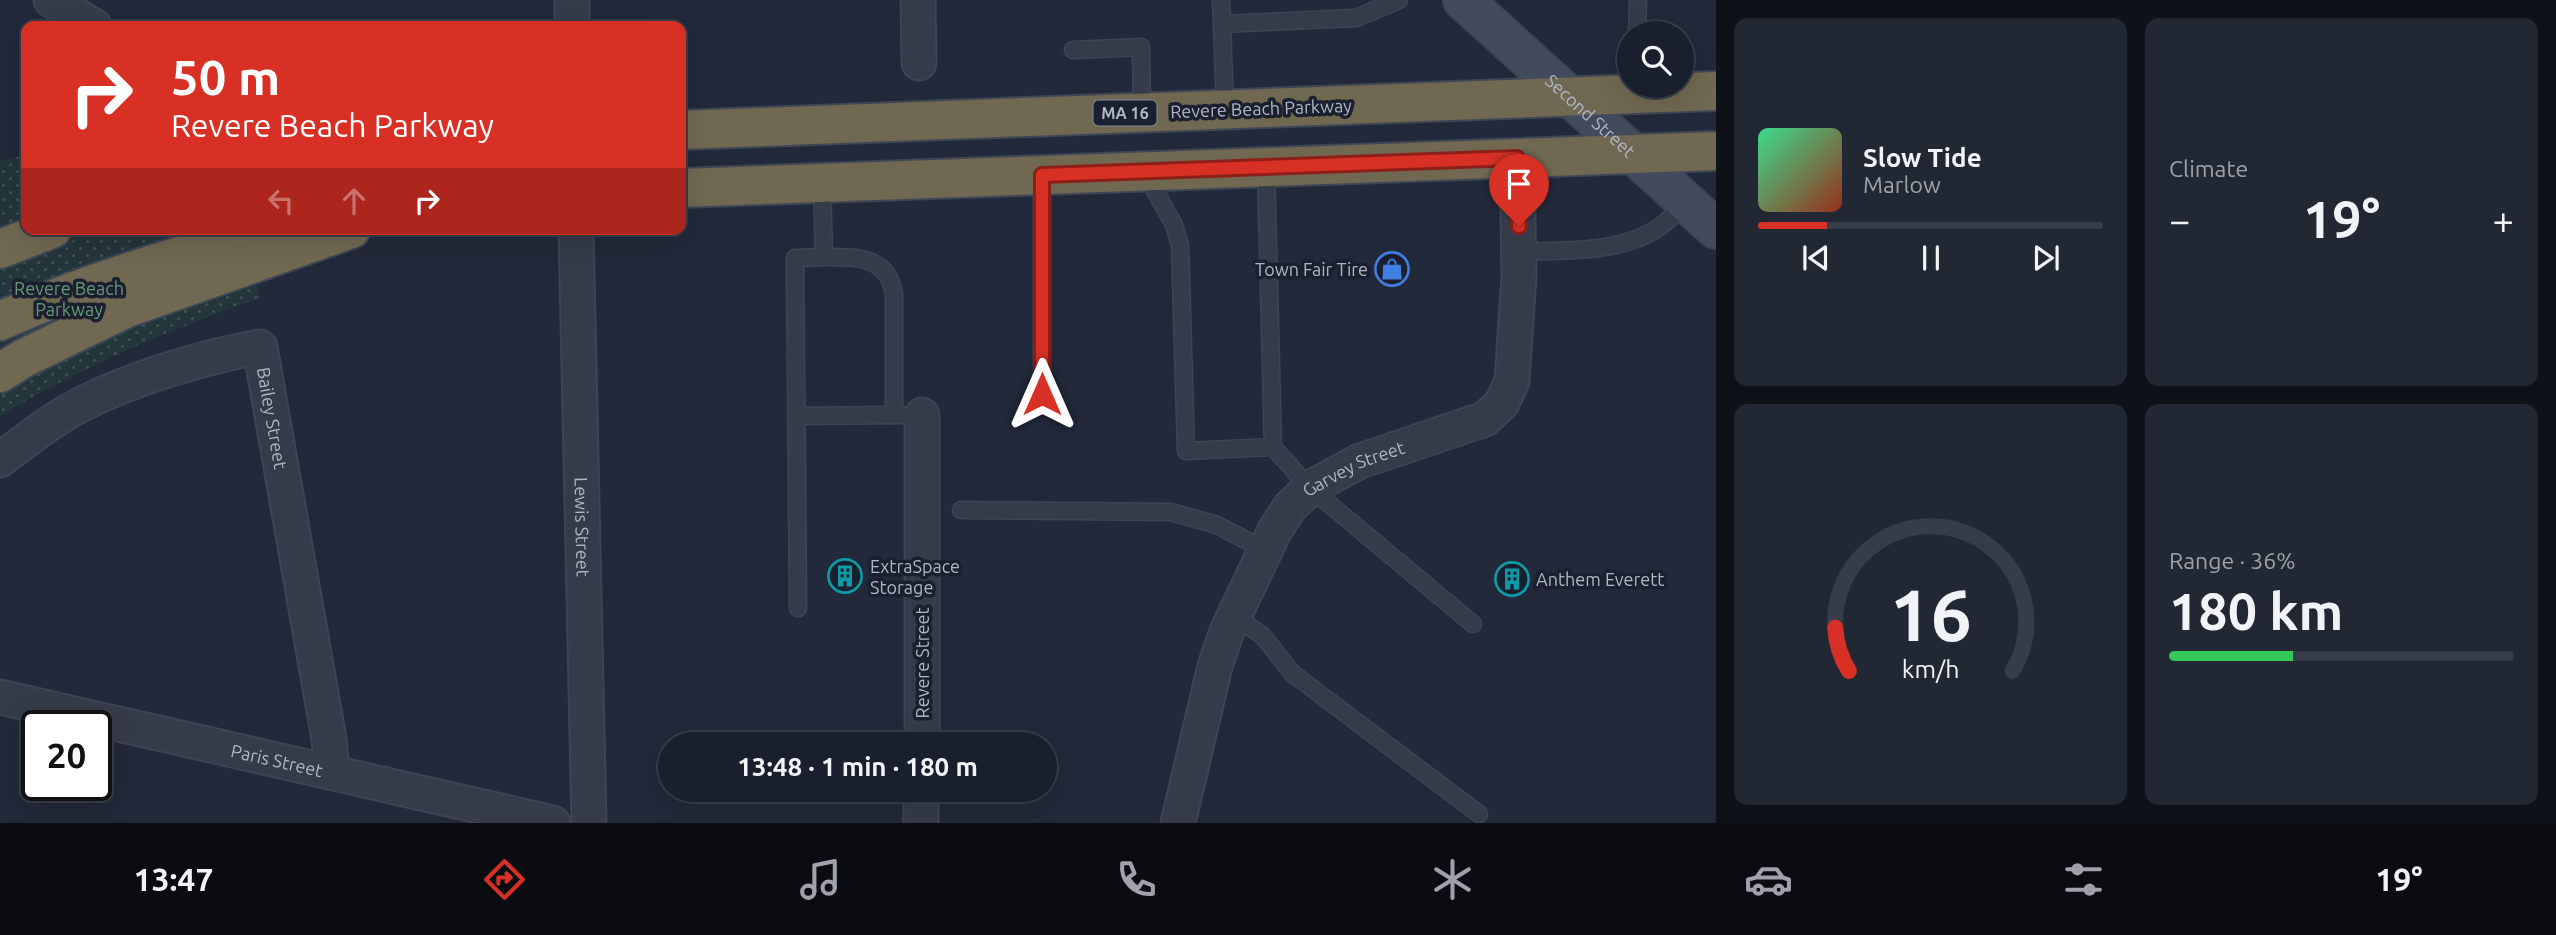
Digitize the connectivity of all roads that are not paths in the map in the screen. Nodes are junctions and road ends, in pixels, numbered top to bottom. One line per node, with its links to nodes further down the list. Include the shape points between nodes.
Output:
1 (51, 0): 8 (street)
2 (572, 0): 9 (street)
3 (918, 0): 13 (street)
4 (1221, 0): 11 (lane)
5 (1399, 0): 11 (lane, via 1356,18)
6 (1463, 0): 17 (main road, Second Street)
7 (1638, 0): 10 (lane)
8 (86, 21)
9 (572, 21)
10 (1637, 21)
11 (1222, 24): 18 (lane)
12 (1073, 50): 19 (lane, via 1140,47)
13 (919, 63)
14 (1694, 91): 15 (highway, Revere Beach Parkway / MA 16)
15 (1716, 91)
16 (1617, 92): 17 (highway, Revere Beach Parkway / MA 16)
17 (1569, 96): 18 (highway, Revere Beach Parkway / MA 16); 22 (main road, Second Street)
18 (1225, 109): 19 (highway, Revere Beach Parkway / MA 16)
19 (1142, 112): 20 (highway, Revere Beach Parkway / MA 16)
20 (686, 130)
21 (1716, 151): 22 (highway)
22 (1633, 154): 23 (highway); 29 (main road, Second Street)
23 (1517, 158): 24 (highway); 36 (street, Garvey Street)
24 (1266, 167): 25 (highway); 43 (lane)
25 (1144, 172): 26 (highway); 43 (lane, via 1181,245 1186,451)
26 (1042, 175): 27 (highway); 40 (lane)
27 (822, 182): 28 (highway); 37 (lane)
28 (686, 188)
29 (1685, 201): 30 (main road, Second Street); 36 (lane, via 1656,230 1630,241 1594,248)
30 (1716, 229)
31 (36, 235): 35 (highway)
32 (259, 235): 38 (highway, via 148,265)
33 (334, 235): 39 (highway, via 127,308)
34 (576, 235): 57 (street, Lewis Street)
35 (0, 248)
36 (1519, 251): 45 (street, Garvey Street, via 1512,381 1503,404 1474,424 1360,461)
37 (824, 257): 41 (lane, via 863,259 890,278); 42 (lane, via 795,258)
38 (0, 321)
39 (0, 373)
40 (1042, 394)
41 (908, 415): 42 (lane); 52 (street, Revere Street)
42 (796, 416): 48 (lane)
43 (1273, 447): 45 (lane)
44 (0, 460): 53 (street, Bailey Street, via 62,415 100,396 208,358 260,347 329,739)
45 (1310, 488): 47 (street, Garvey Street, via 1290,507); 50 (lane)
46 (961, 510): 47 (lane, via 1171,512 1209,522)
47 (1265, 550): 49 (street, Garvey Street)
48 (798, 608)
49 (1234, 615): 55 (lane, via 1263,636 1292,673); 59 (street, Garvey Street, via 1215,666)
50 (1473, 624)
51 (0, 697): 53 (street, Paris Street)
52 (921, 732)
53 (329, 772): 56 (street, Paris Street)
54 (921, 802): 58 (street)
55 (1479, 814)
56 (553, 823)
57 (589, 823)
58 (921, 823)
59 (1178, 823)

